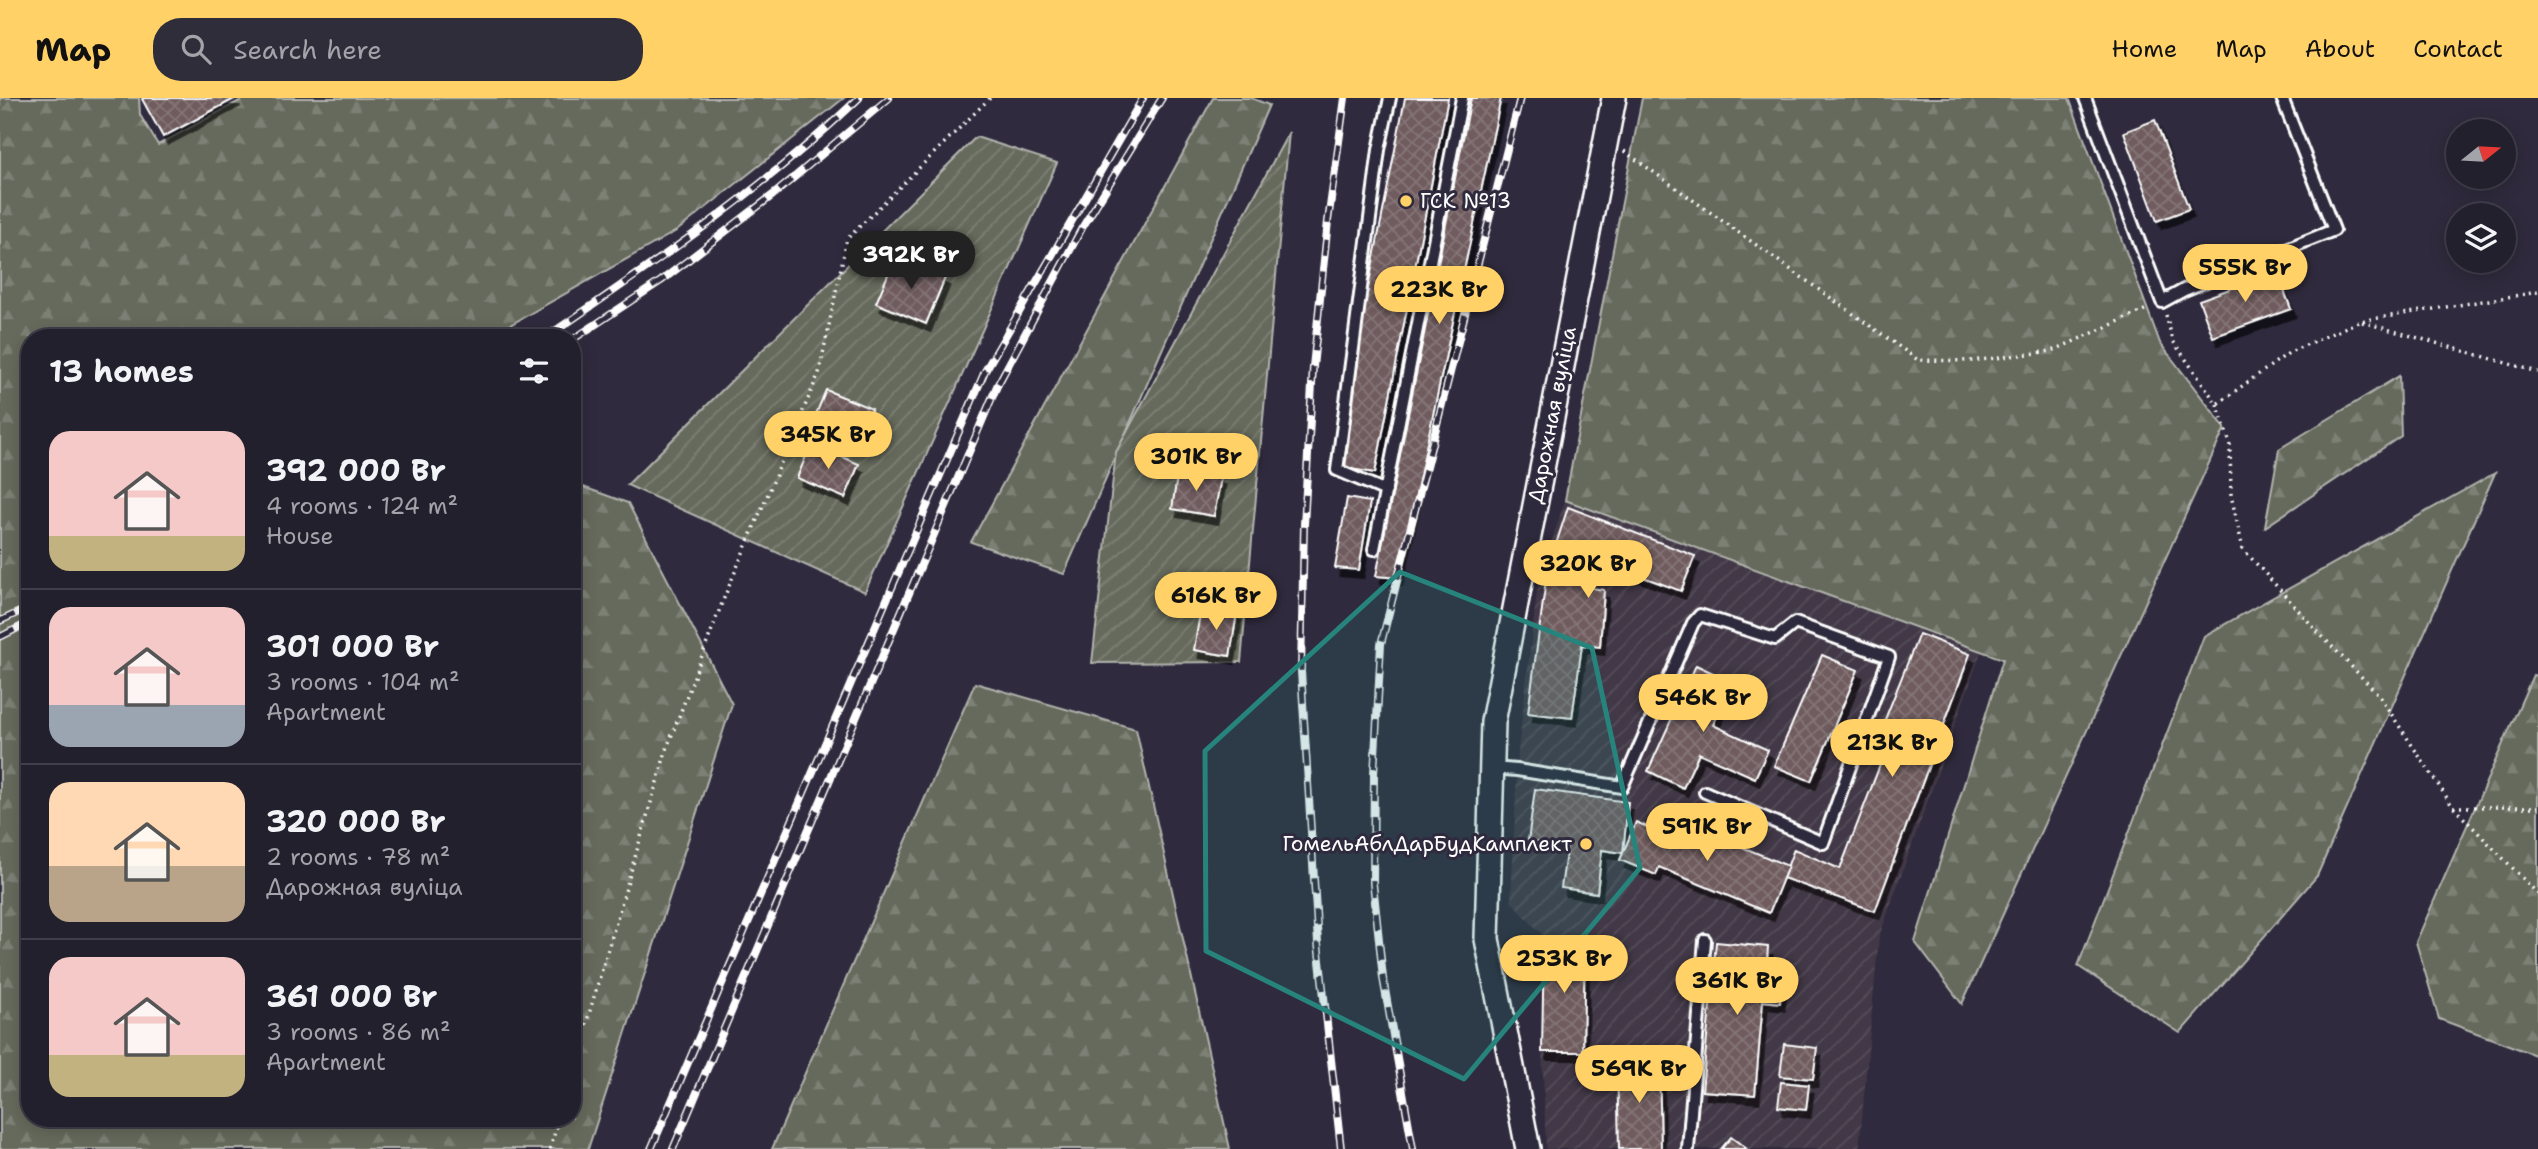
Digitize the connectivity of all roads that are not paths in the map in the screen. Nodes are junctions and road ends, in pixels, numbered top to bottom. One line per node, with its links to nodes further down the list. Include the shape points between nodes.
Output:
1 (1390, 98): 6 (lane, via 1379,150 1337,470)
2 (1462, 98): 6 (lane)
3 (1614, 98): 8 (street, Дарожная вуліца, via 1493,722)
4 (2085, 98): 5 (lane, via 2162,302 2334,230)
5 (2282, 98)
6 (1386, 491): 7 (lane)
7 (1374, 550)
8 (1492, 768): 9 (lane, via 1622,787 1700,615 1775,639 1795,623 1889,657 1823,843); 11 (street, Дарожная вуліца, via 1488,939)
9 (1705, 792)
10 (1705, 940): 12 (lane)
11 (1528, 1149)
12 (1688, 1149)

